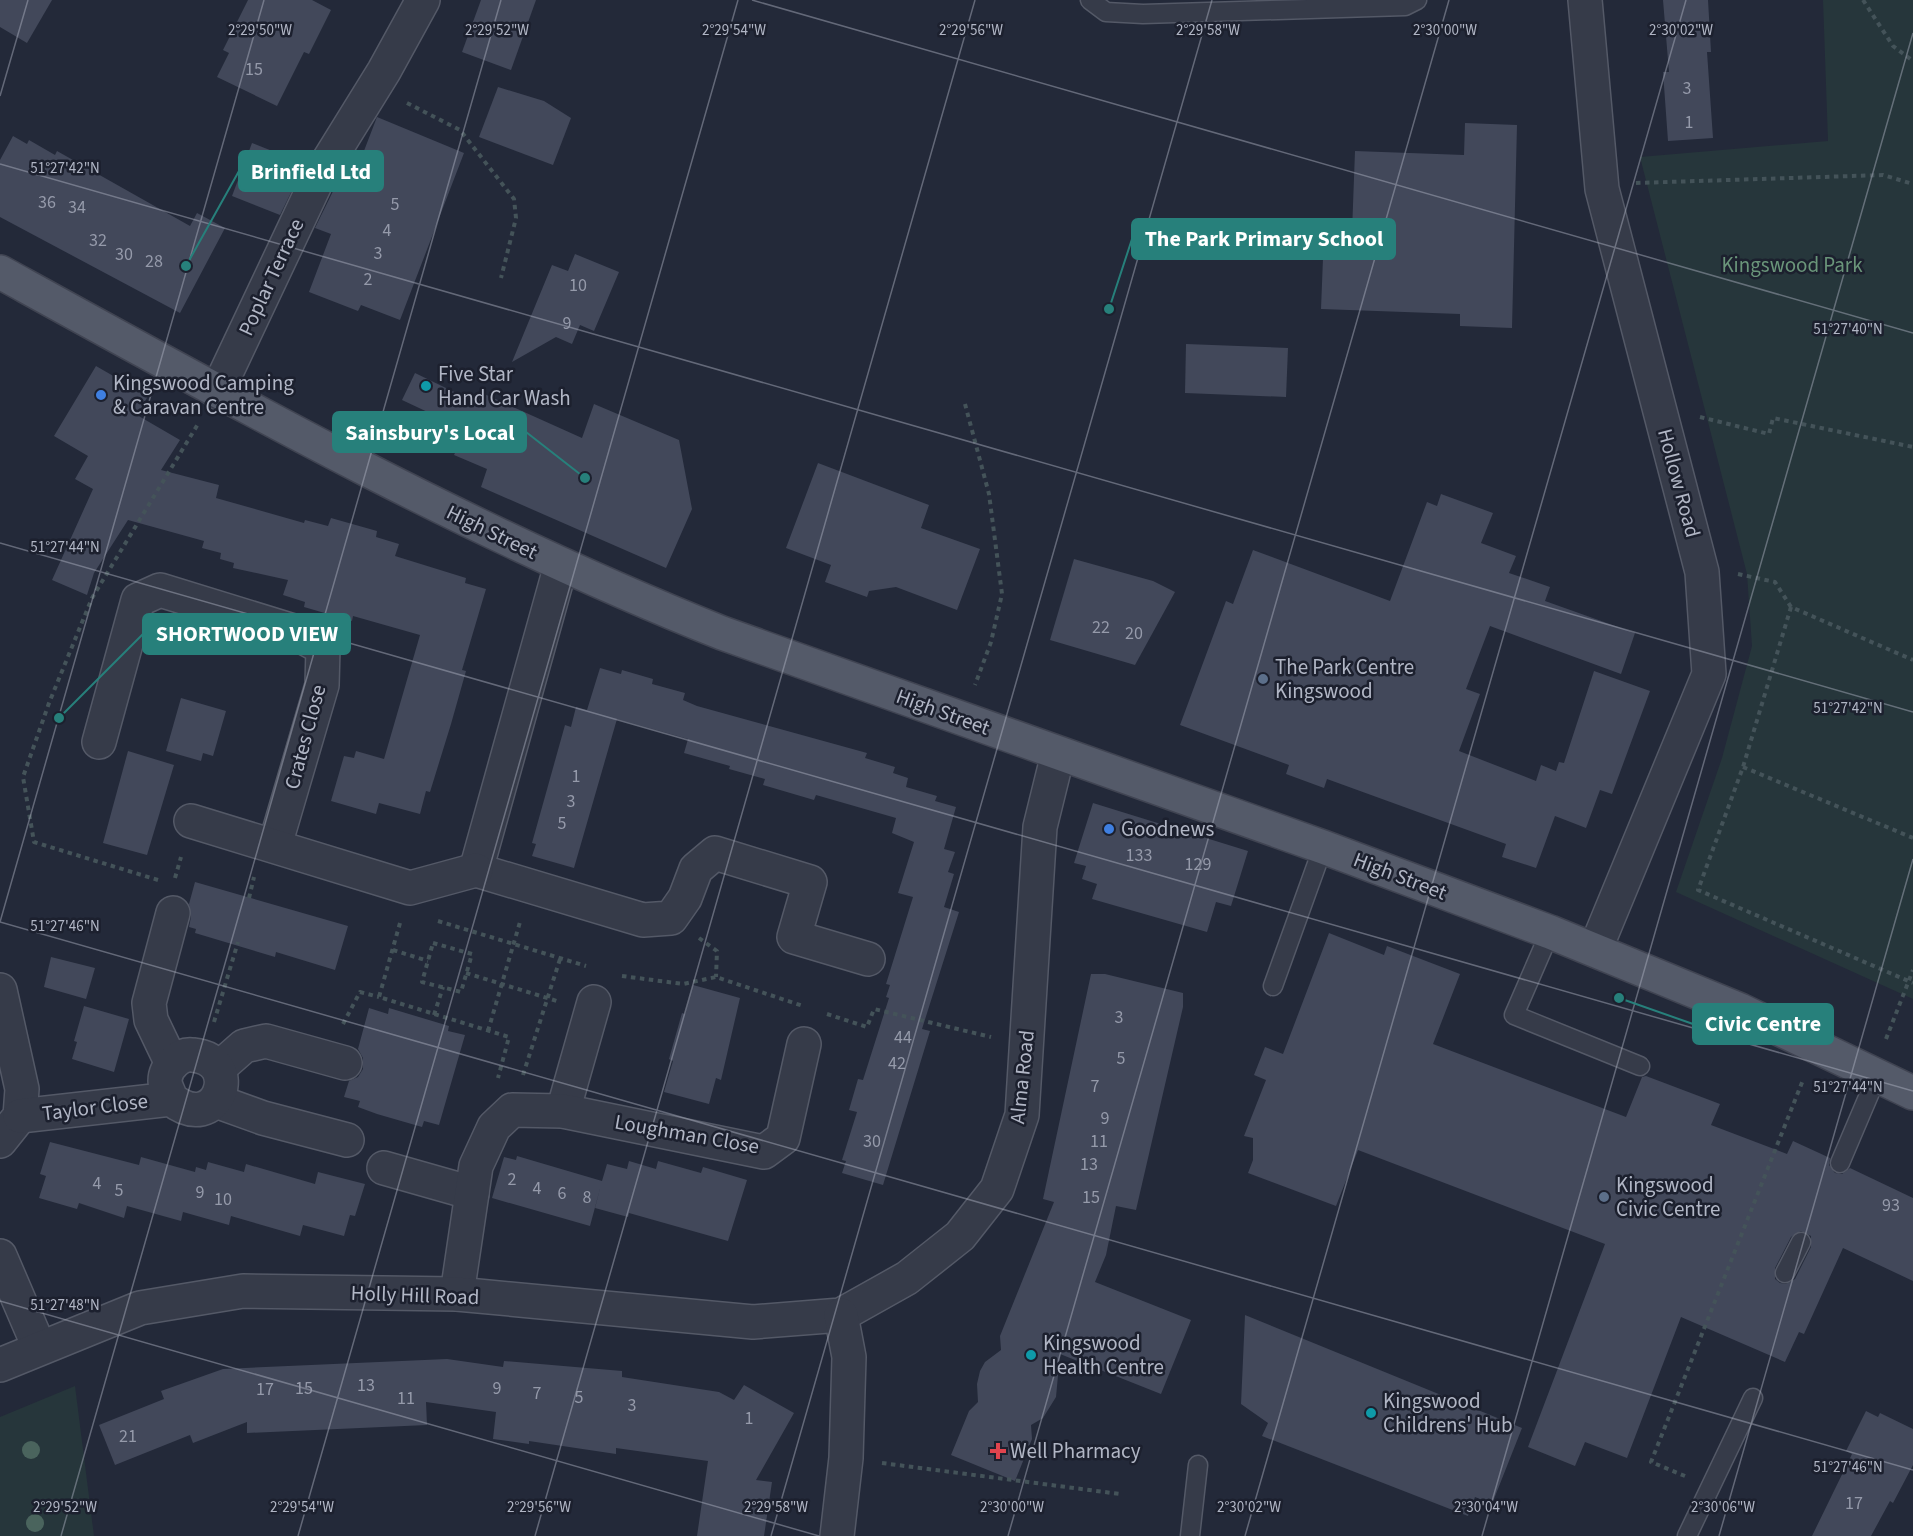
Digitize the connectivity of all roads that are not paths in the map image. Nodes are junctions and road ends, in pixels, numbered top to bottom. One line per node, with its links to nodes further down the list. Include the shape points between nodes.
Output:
1 (423, 0): 6 (street, Poplar Terrace, via 319,176)
2 (1090, 0): 3 (lane, via 1106,12 1143,14 1405,6)
3 (1417, 0)
4 (1585, 0): 16 (street, Hollow Road, via 1602,189 1702,572 1709,674)
5 (0, 272): 6 (main road, High Street)
6 (217, 392): 7 (main road, High Street, via 394,485)
7 (561, 566): 9 (main road, High Street, via 722,633); 13 (street)
8 (99, 742): 11 (street, Crates Close, via 138,600 160,590 290,630 323,648 322,685)
9 (1058, 754): 12 (main road, High Street); 40 (street, Alma Road, via 1040,827 1022,1115 997,1189 960,1236 908,1278)
10 (191, 821): 11 (street)
11 (275, 845): 13 (street, via 410,888)
12 (1323, 847): 15 (main road, High Street); 18 (lane)
13 (476, 870): 17 (street, via 643,920 671,918 685,898 696,869 715,854 810,882 794,937)
14 (173, 899): 24 (street, via 149,1003 151,1020)
15 (1550, 932): 16 (main road, High Street); 25 (lane, via 1514,1015)
16 (1595, 950): 26 (main road, High Street, via 1740,1010)
17 (868, 959)
18 (1272, 986)
19 (0, 990): 31 (street, via 22,1089)
20 (594, 1002): 30 (street)
21 (804, 1044): 30 (street, Loughman Close, via 783,1138 764,1152)
22 (336, 1061): 23 (street, via 266,1041 244,1046)
23 (212, 1062): 24 (street, via 187,1054); 29 (street, via 223,1086)
24 (172, 1064): 28 (street, Taylor Close, via 165,1080)
25 (1640, 1066)
26 (1875, 1074): 27 (main road, High Street); 33 (lane)
27 (1913, 1092)
28 (171, 1099): 29 (street, Taylor Close, via 183,1109 201,1110); 31 (street, Taylor Close)
29 (216, 1101): 32 (street)
30 (563, 1111): 35 (street, Loughman Close, via 512,1110 494,1127 476,1166)
31 (10, 1129)
32 (347, 1140)
33 (1839, 1163)
34 (384, 1168): 35 (street)
35 (472, 1193): 39 (street)
36 (1801, 1242): 38 (lane)
37 (0, 1256): 41 (street)
38 (1785, 1274)
39 (457, 1294): 40 (street, Holly Hill Road, via 753,1322); 41 (street, Holly Hill Road, via 243,1291 140,1308)
40 (841, 1315): 45 (street, via 849,1357 846,1458)
41 (39, 1347): 42 (street, Holly Hill Road)
42 (0, 1365)
43 (1752, 1398): 47 (lane)
44 (1198, 1465): 46 (lane)
45 (837, 1536)
46 (1190, 1536)
47 (1687, 1536)

